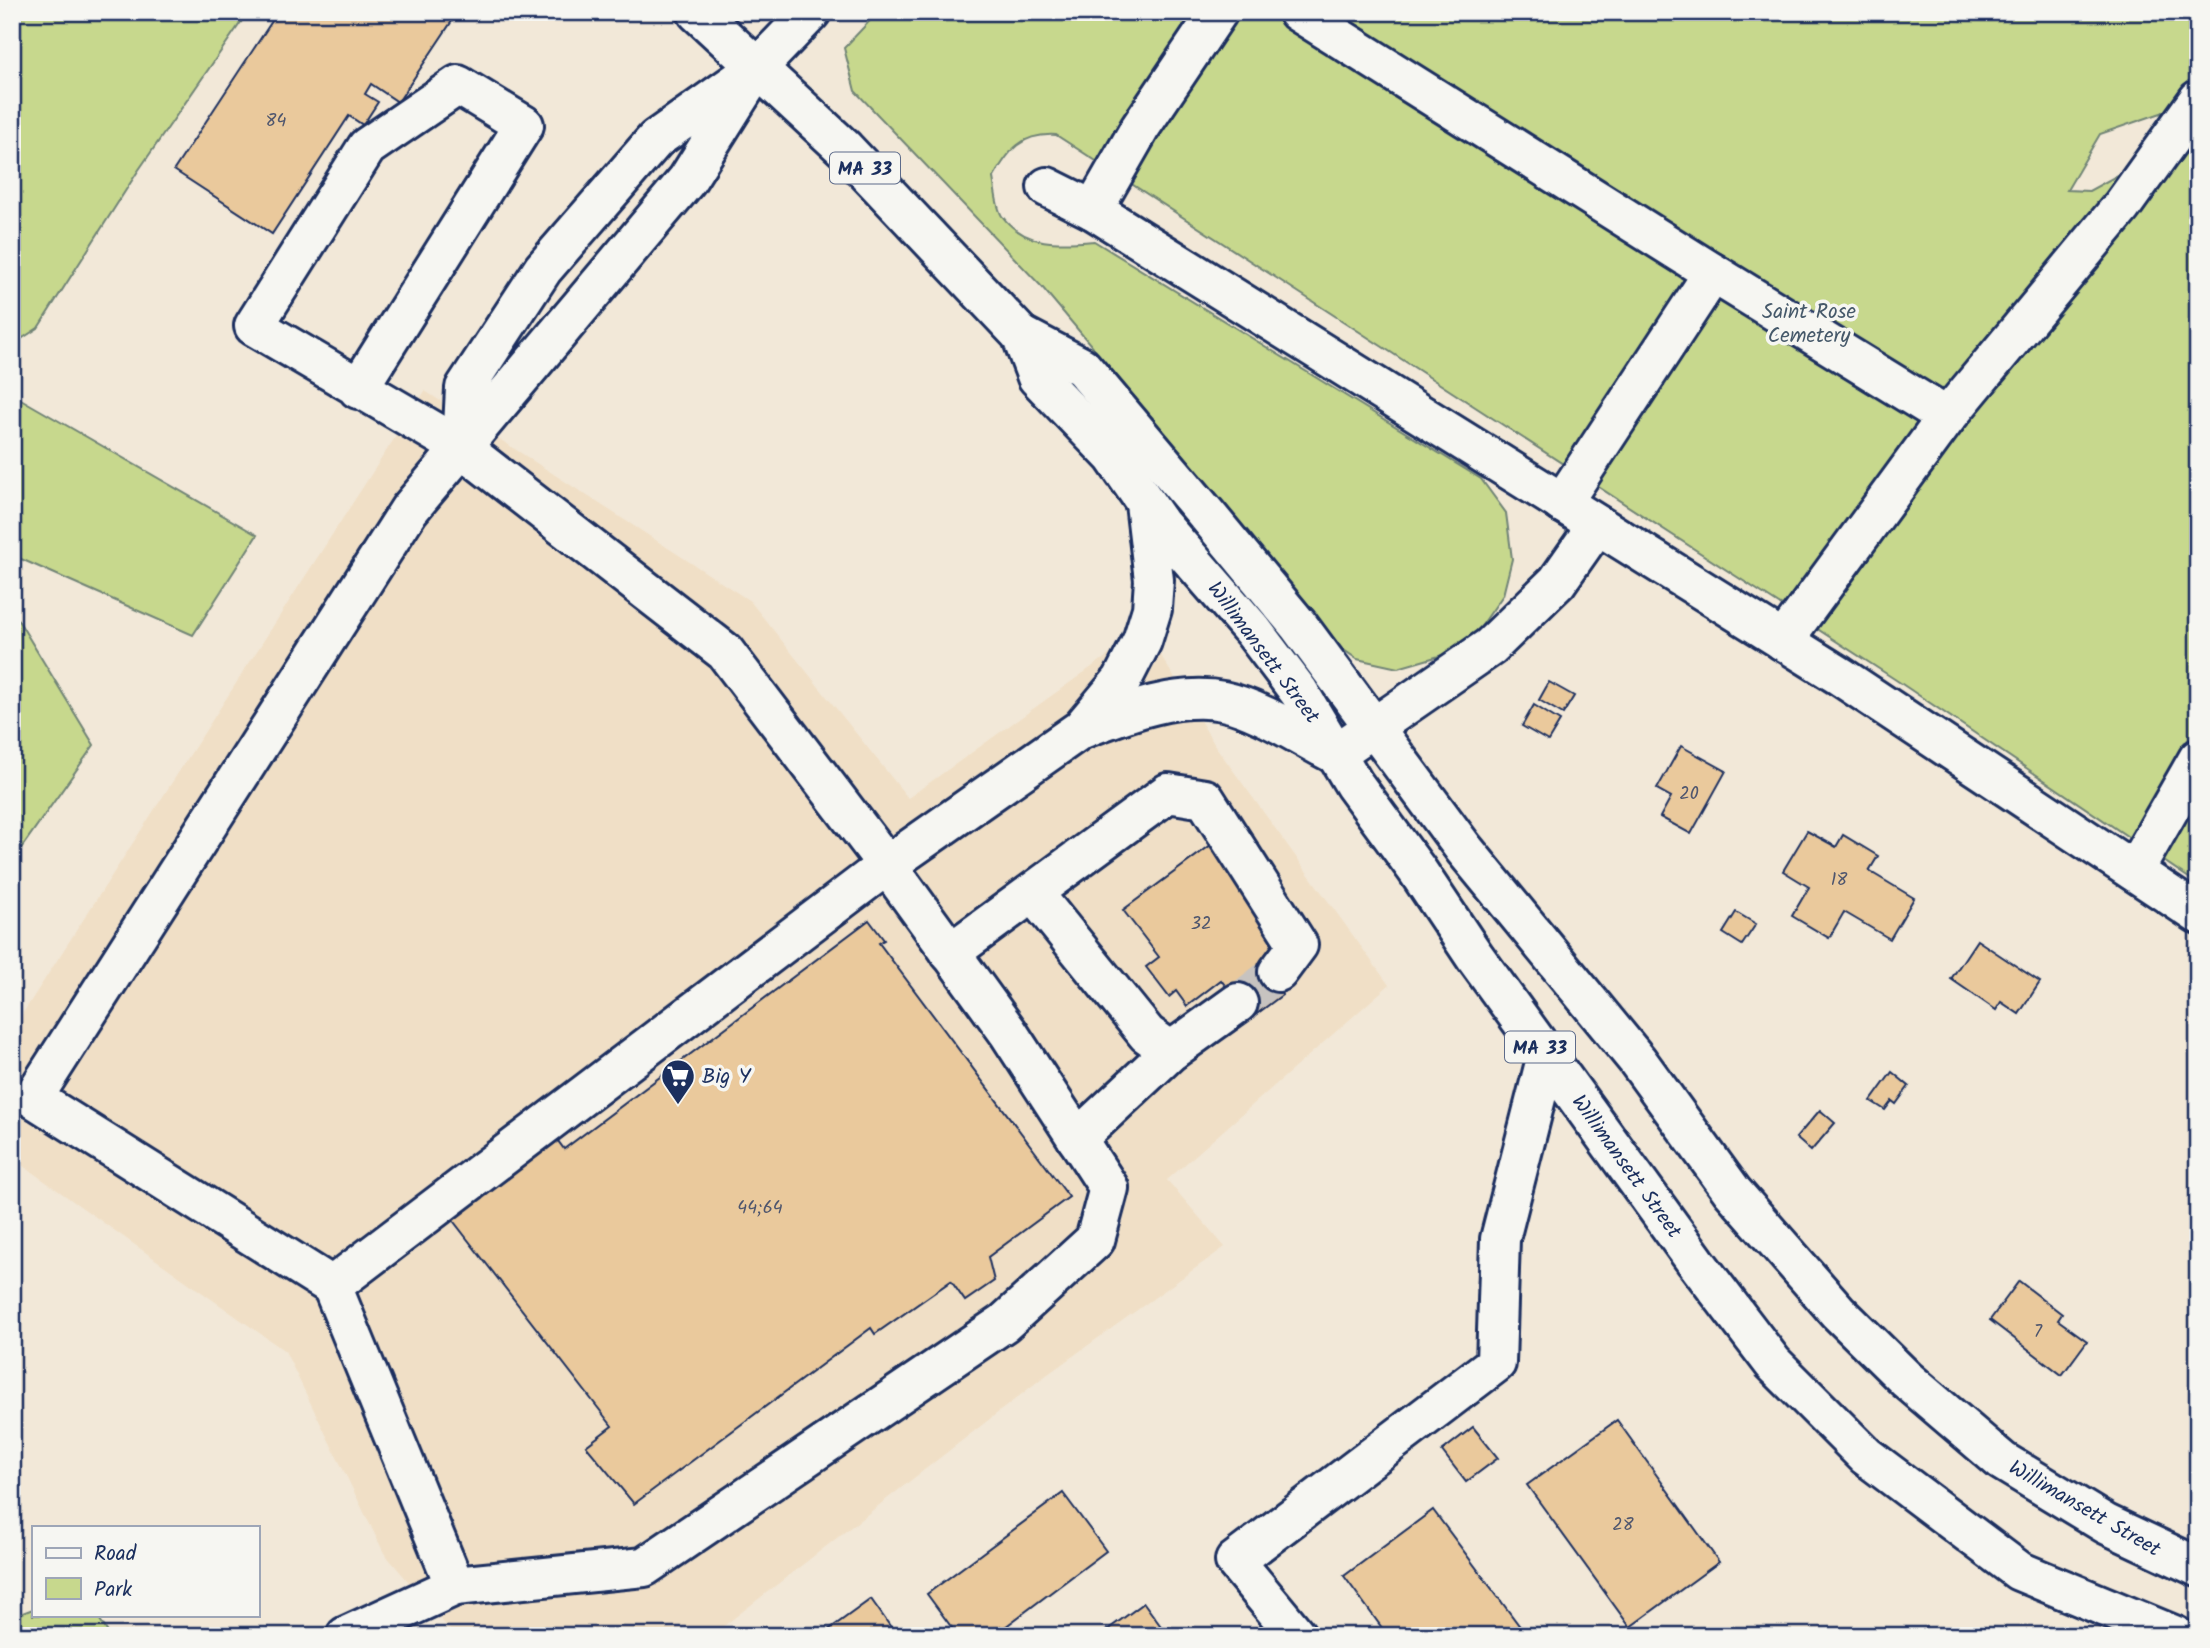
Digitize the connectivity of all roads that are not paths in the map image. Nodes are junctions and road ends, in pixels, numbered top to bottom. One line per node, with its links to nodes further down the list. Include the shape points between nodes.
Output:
1 (697, 12): 5 (main road, Willimansett Street / MA 33)
2 (811, 12): 5 (main road)
3 (1219, 12): 8 (main road, via 1140,128)
4 (1298, 12): 9 (main road)
5 (758, 67): 10 (main road, Willimansett Street / MA 33, via 887,191); 13 (main road, via 687,180); 13 (main road, via 656,139 543,269 465,388)
6 (2198, 100): 12 (main road, via 2122,206)
7 (1047, 187): 8 (main road)
8 (1093, 210): 15 (main road)
9 (1713, 273): 12 (main road); 15 (main road)
10 (1021, 335): 14 (main road, Willimansett Street / MA 33, via 1037,377 1113,456); 18 (main road, Willimansett Street / MA 33, via 1082,366 1299,626)
11 (358, 389): 11 (main road, via 524,125 458,85 367,147 254,326); 13 (main road)
12 (1947, 417): 17 (main road)
13 (462, 448): 22 (main road, via 724,652); 32 (main road, via 409,510 33,1098)
14 (1145, 503): 19 (main road, via 1154,580 1143,642 1122,680); 20 (main road, Willimansett Street / MA 33, via 1299,692)
15 (1562, 503): 16 (main road)
16 (1597, 525): 17 (main road); 18 (main road, via 1557,582 1490,647)
17 (1783, 641): 23 (main road)
18 (1374, 727): 20 (main road); 33 (main road, Willimansett Street / MA 33, via 1464,849 1637,1060 1732,1191 1838,1312 1906,1379 2002,1461 2106,1524)
19 (1081, 729): 20 (main road, via 1138,709 1181,701 1223,701); 22 (main road)
20 (1335, 754): 30 (main road, Willimansett Street / MA 33)
21 (2198, 759): 23 (main road)
22 (887, 865): 26 (main road); 32 (main road)
23 (2134, 871): 25 (main road)
24 (1034, 894): 26 (main road); 27 (main road, via 1168,793 1205,799 1298,945); 29 (main road, via 1147,1034)
25 (2198, 914)
26 (950, 953): 31 (main road)
27 (1278, 972)
28 (1238, 1003): 29 (main road)
29 (1171, 1051): 31 (main road)
30 (1547, 1055): 36 (main road, via 1500,1239 1496,1363 1236,1561); 37 (main road, Willimansett Street / MA 33, via 1773,1363 1866,1456 2019,1572)
31 (1077, 1139): 34 (main road, via 1109,1188 1095,1240 1004,1323 644,1567)
32 (332, 1286): 34 (main road)
33 (2198, 1567)
34 (455, 1586): 35 (main road)
35 (346, 1636)
36 (1297, 1636)
37 (2176, 1636)

